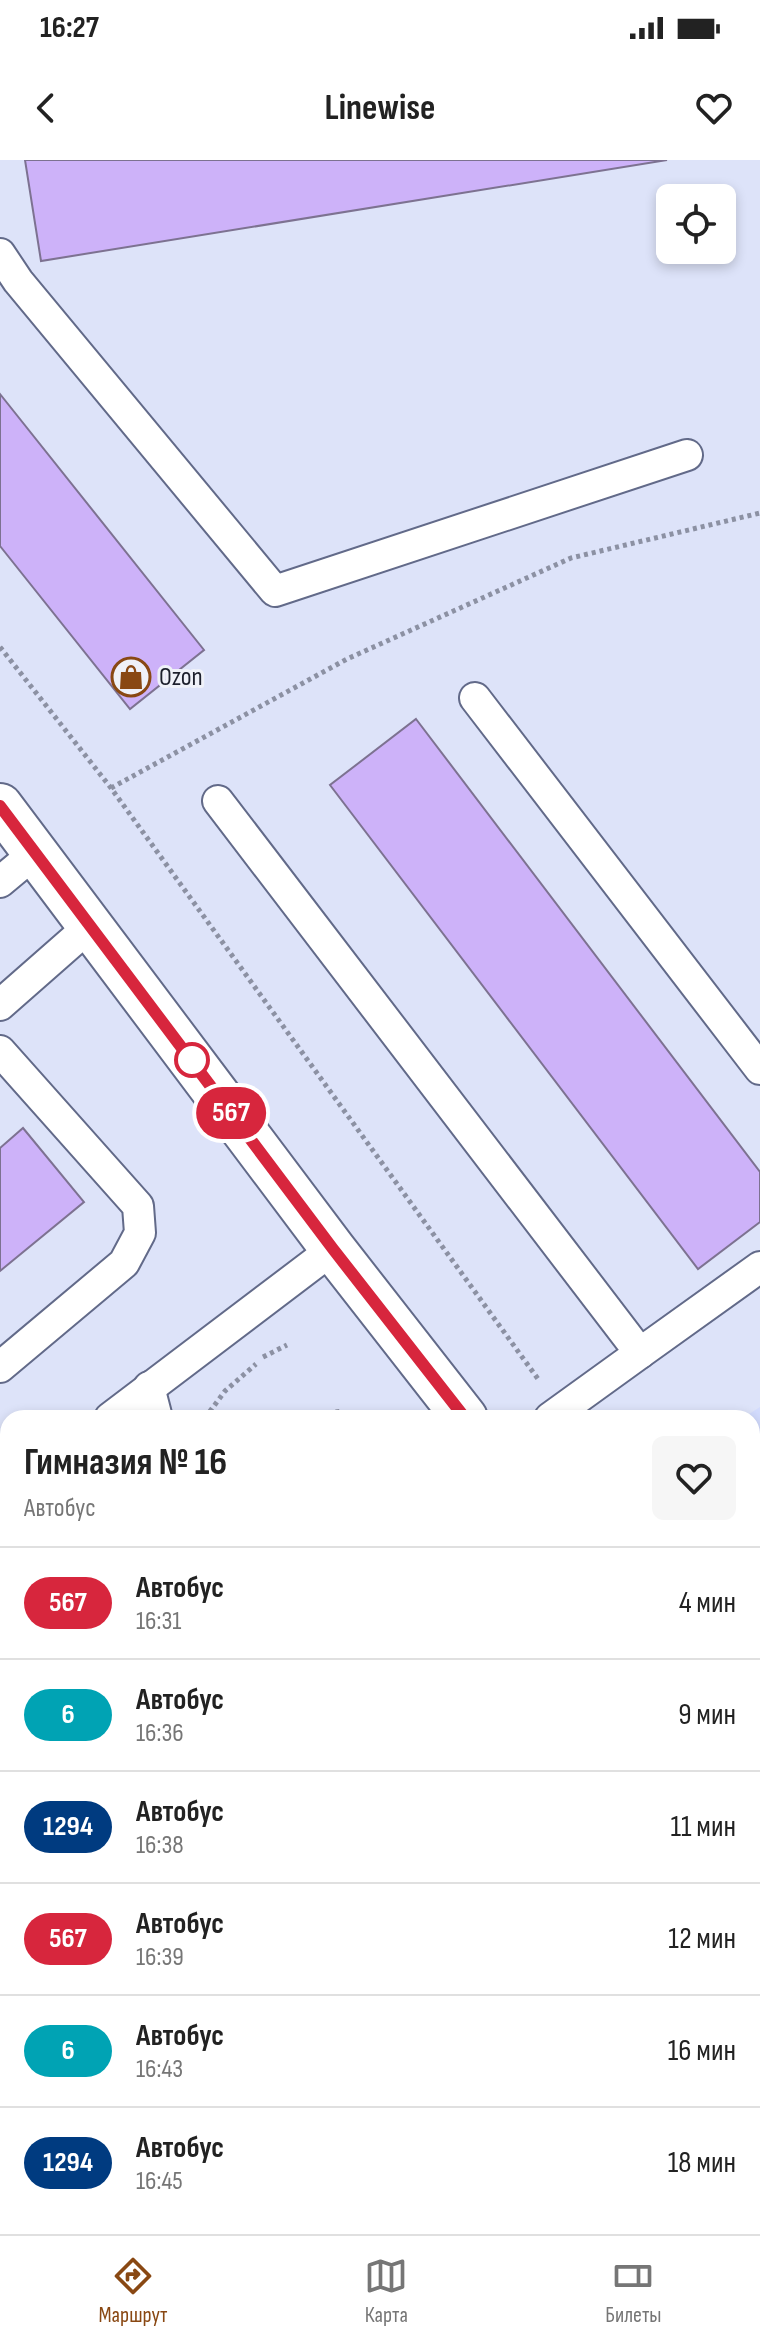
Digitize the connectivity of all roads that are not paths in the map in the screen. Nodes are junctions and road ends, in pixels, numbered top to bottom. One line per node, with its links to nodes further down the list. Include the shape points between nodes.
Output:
1 (0, 254): 2 (lane, via 275,591)
2 (687, 455)
3 (475, 698): 11 (lane)
4 (218, 801): 14 (lane)
5 (0, 806): 6 (street)
6 (36, 852): 7 (lane); 8 (street)
7 (0, 882)
8 (91, 925): 9 (lane); 12 (street)
9 (0, 1005)
10 (0, 1051): 15 (lane, via 138,1206 140,1233 124,1263)
11 (760, 1069)
12 (333, 1249): 16 (lane); 19 (street)
13 (760, 1267): 14 (lane)
14 (640, 1353): 20 (lane)
15 (0, 1367)
16 (149, 1387): 17 (lane); 18 (lane)
17 (120, 1410)
18 (155, 1410)
19 (459, 1410)
20 (561, 1410)

